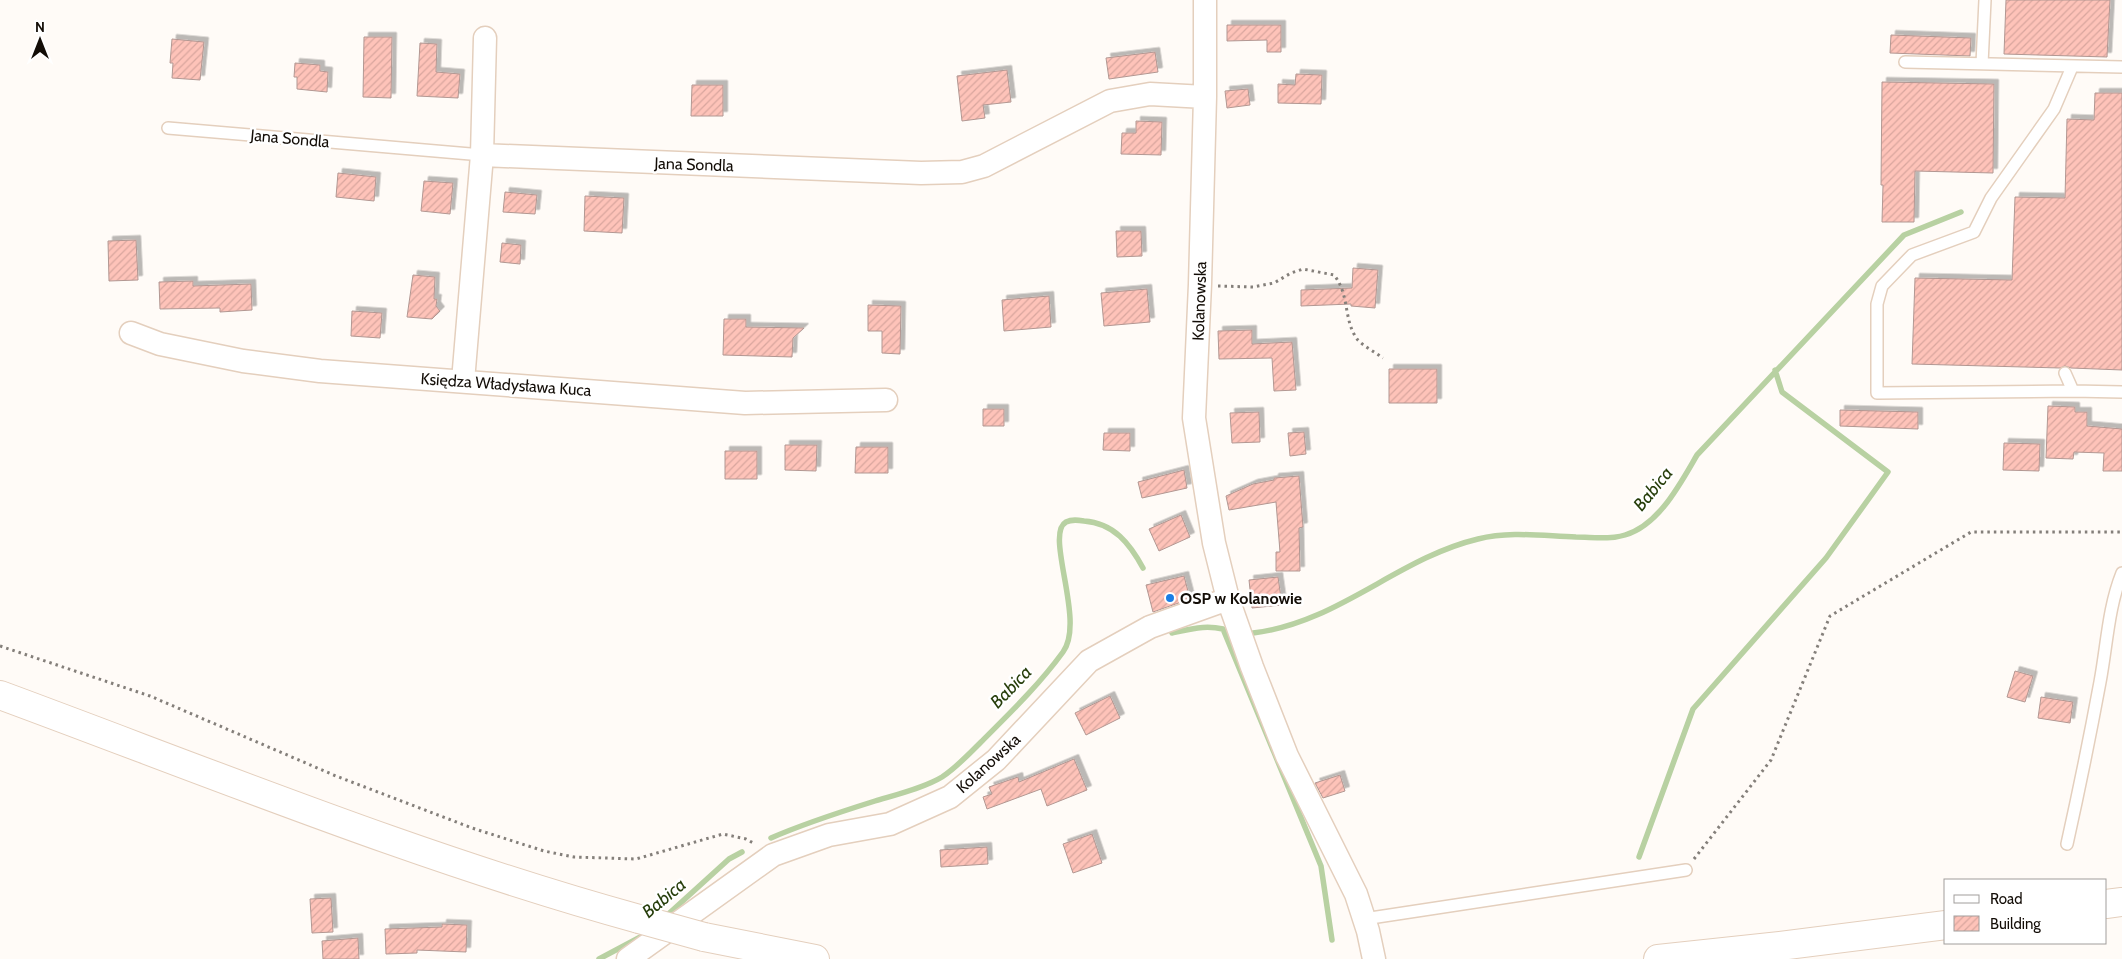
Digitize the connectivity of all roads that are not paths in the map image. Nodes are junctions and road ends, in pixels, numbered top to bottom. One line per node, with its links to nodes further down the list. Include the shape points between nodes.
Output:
1 (1205, 0): 8 (street, Kolanowska)
2 (1985, 0): 5 (lane)
3 (485, 38): 10 (street)
4 (1906, 62): 5 (lane)
5 (1982, 64): 6 (lane)
6 (2072, 66): 7 (lane); 14 (lane, via 2054,109 1991,198 1974,232 1912,255 1882,286 1878,304 1876,359 1878,393)
7 (2122, 67)
8 (1205, 97): 10 (street, Jana Sondla, via 1150,94 1110,101 984,166 962,172); 18 (street, Kolanowska, via 1194,418 1214,543)
9 (168, 128): 10 (lane, Jana Sondla)
10 (482, 155): 13 (street)
11 (131, 332): 13 (street, Księdza Władysława Kuca, via 160,344 243,361 320,371)
12 (2065, 373): 14 (lane)
13 (463, 381): 16 (street, Księdza Władysława Kuca, via 745,403)
14 (2073, 391): 15 (lane)
15 (2122, 392)
16 (886, 400)
17 (2122, 573): 20 (lane, via 2109,621)
18 (1228, 599): 24 (street, Kolanowska, via 1287,756 1356,894); 26 (street, Kolanowska, via 1150,627 1089,661 996,760 950,797 890,824 829,835 773,855)
19 (0, 695): 27 (main road, bridge, via 403,845 553,895 704,937)
20 (2068, 844)
21 (1686, 870): 24 (lane)
22 (2122, 902): 23 (main road)
23 (2107, 904)
24 (1364, 919): 28 (street, Kolanowska)
25 (1944, 925): 29 (main road)
26 (628, 959)
27 (815, 959)
28 (1374, 959)
29 (1658, 959)

